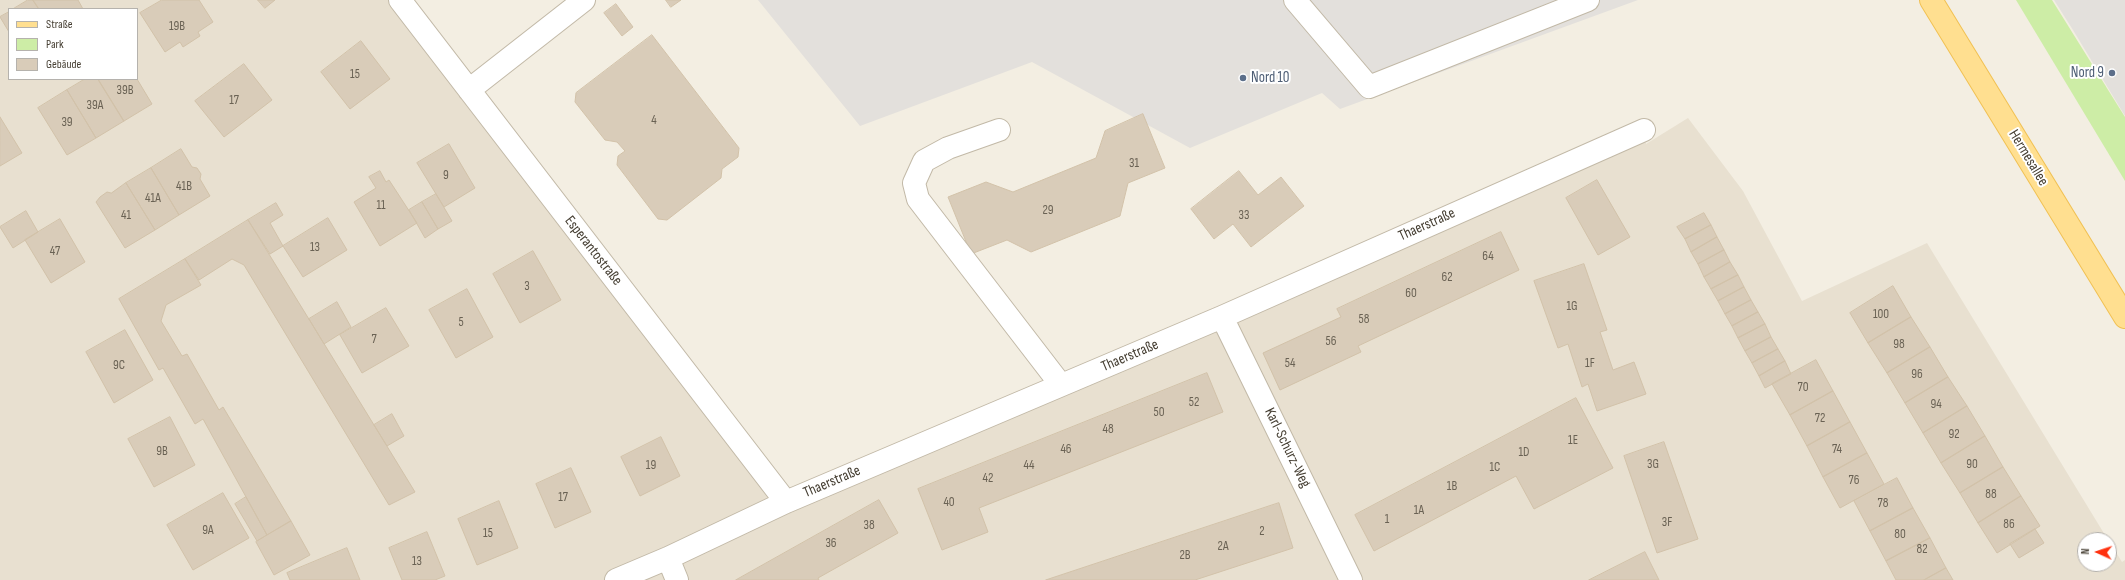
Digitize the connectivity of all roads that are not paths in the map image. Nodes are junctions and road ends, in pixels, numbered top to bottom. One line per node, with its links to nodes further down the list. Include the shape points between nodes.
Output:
1 (400, 0): 6 (street, Esperantostraße)
2 (584, 0): 6 (street)
3 (1295, 0): 4 (street, via 1369,87)
4 (1588, 0)
5 (1931, 0): 10 (main road, Hermesallee)
6 (469, 90): 12 (street, Esperantostraße)
7 (999, 130): 11 (street, via 948,148 924,161 914,183 918,199)
8 (1644, 130): 9 (street, Thaerstraße)
9 (1222, 317): 11 (street, Thaerstraße); 16 (street, Karl-Schurz-Weg)
10 (2125, 317)
11 (1062, 385): 12 (street, Thaerstraße)
12 (786, 502): 13 (street, Thaerstraße)
13 (668, 558): 14 (street, Thaerstraße); 15 (street)
14 (616, 580)
15 (677, 580)
16 (1351, 580)

